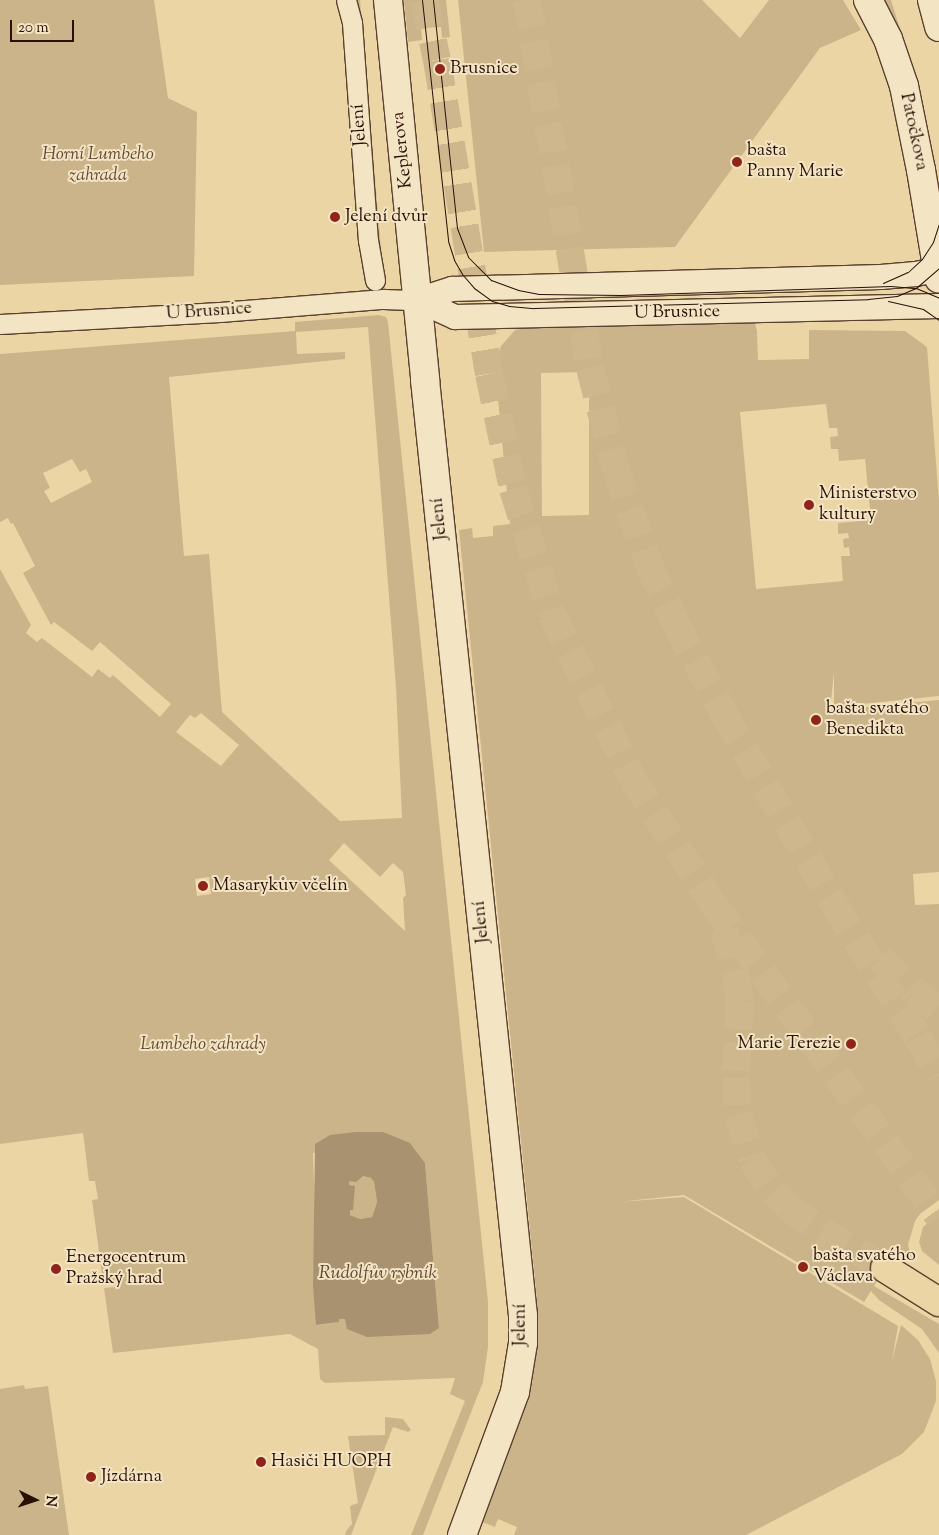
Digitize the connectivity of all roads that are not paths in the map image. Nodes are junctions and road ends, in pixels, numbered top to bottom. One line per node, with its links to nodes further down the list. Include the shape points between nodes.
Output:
1 (346, 0): 7 (street, Jelení, via 352,23 368,240)
2 (388, 0): 8 (main road, Keplerova)
3 (868, 0): 6 (main road, Patočkova, via 888,39 904,86)
4 (932, 0): 5 (main road)
5 (939, 27)
6 (939, 272): 8 (street, U Brusnice, via 902,276 452,289)
7 (375, 280)
8 (418, 300): 9 (street, U Brusnice, via 455,317); 10 (street, U Brusnice, via 383,299); 13 (main road, Jelení, via 523,1316 523,1343 515,1392)
9 (939, 306)
10 (0, 324)
11 (885, 1268): 12 (highway)
12 (939, 1302)
13 (462, 1535)

